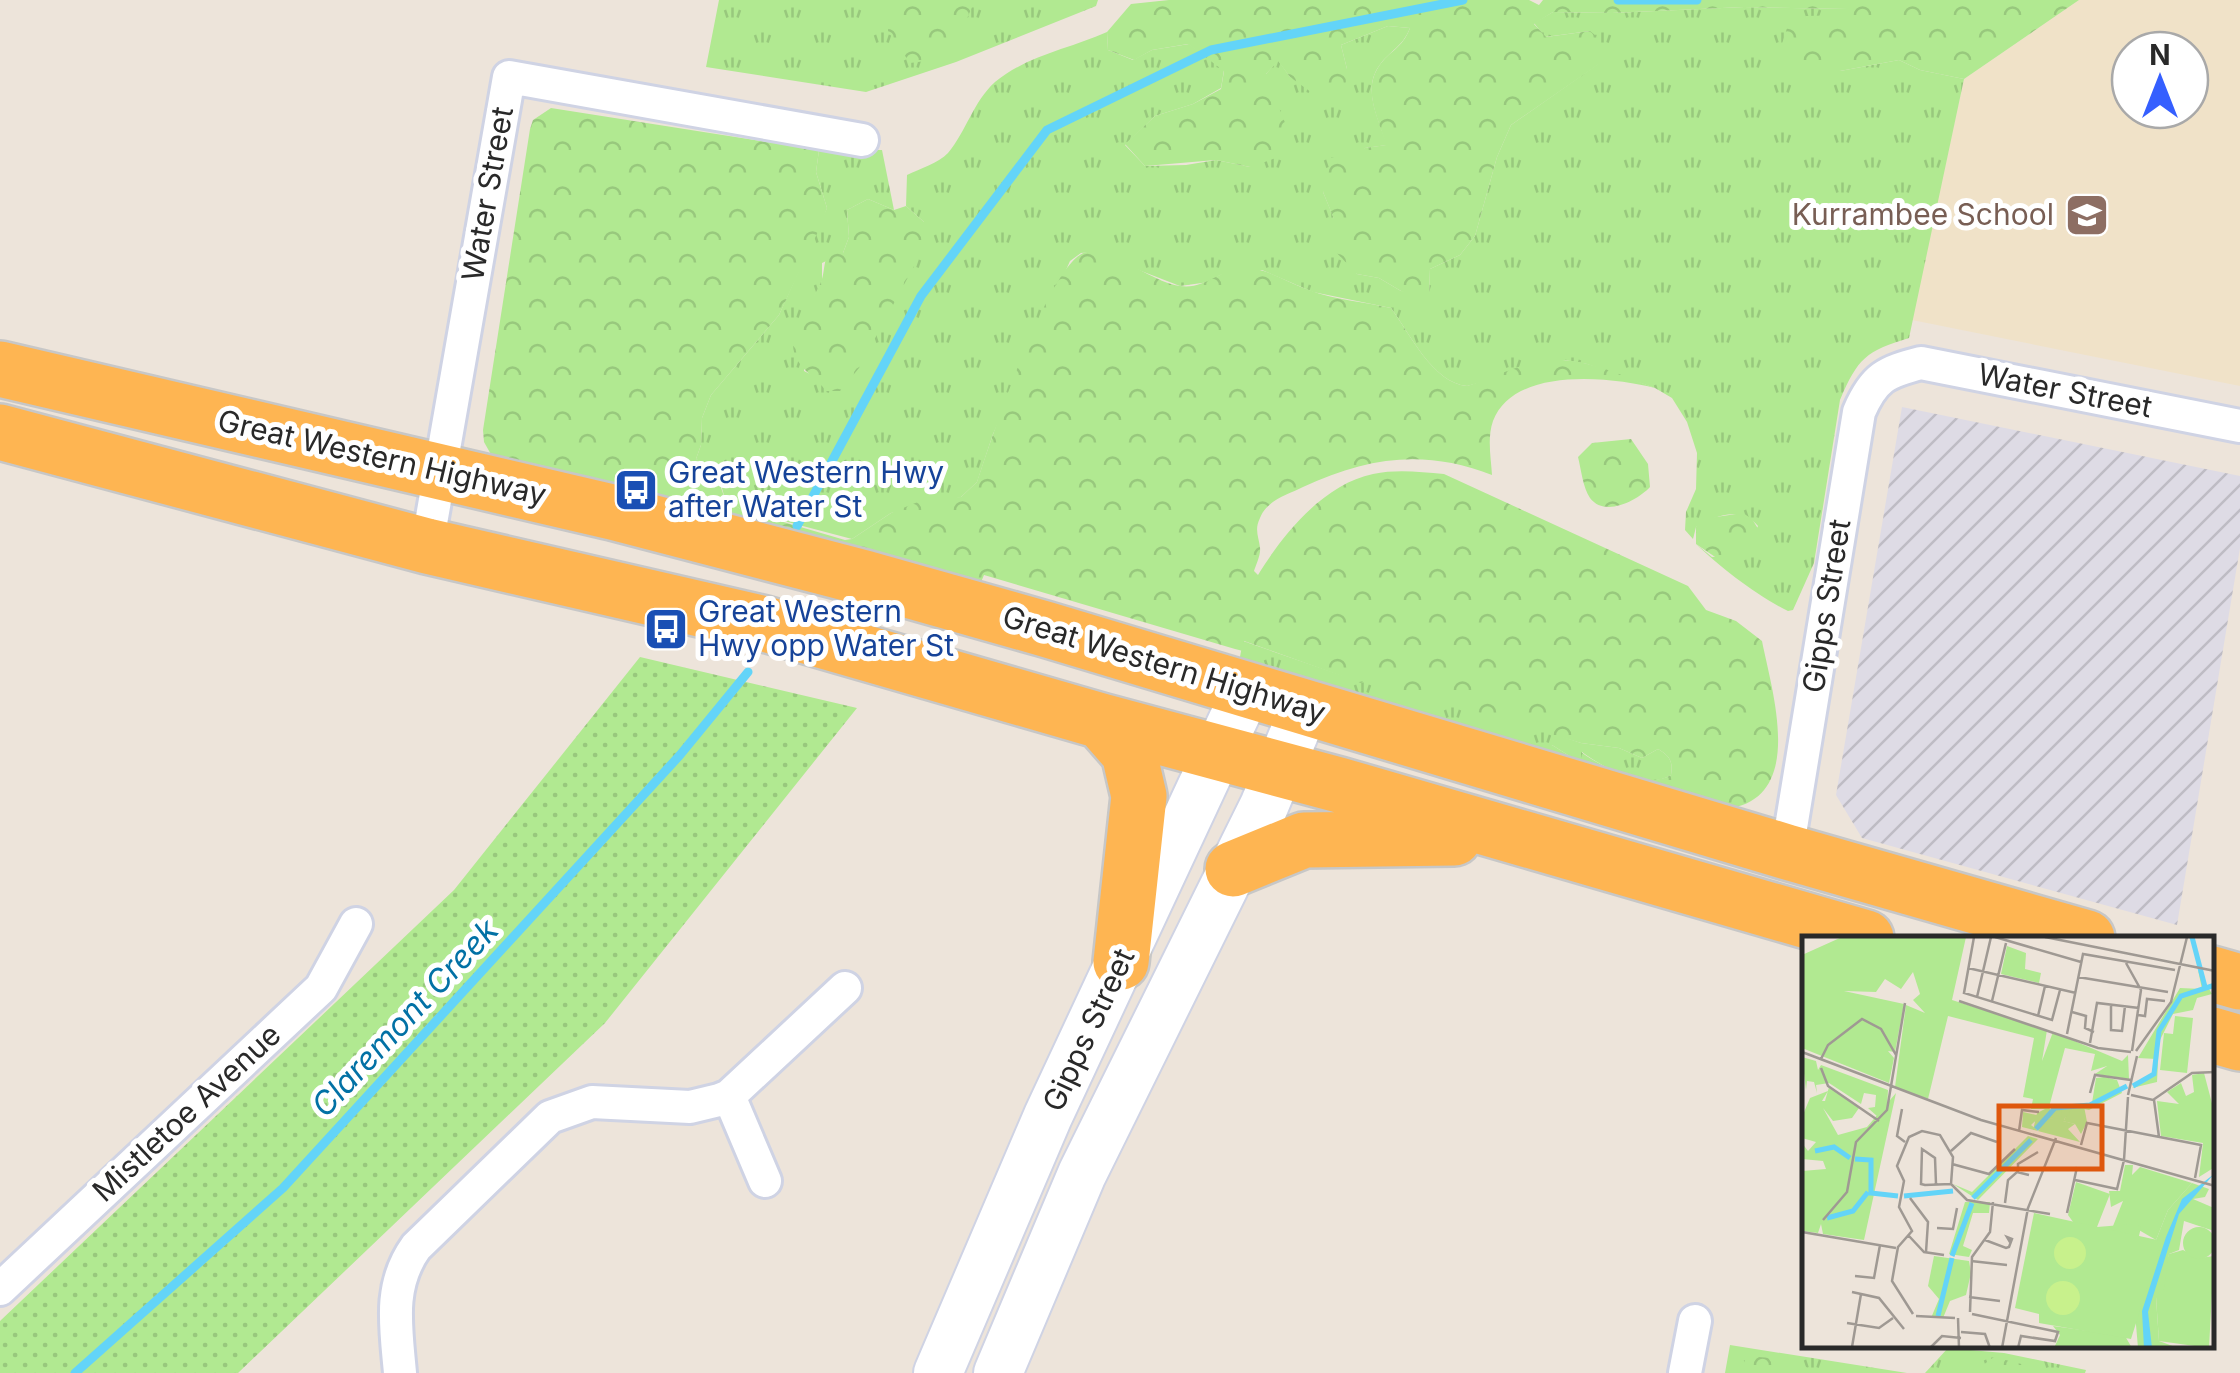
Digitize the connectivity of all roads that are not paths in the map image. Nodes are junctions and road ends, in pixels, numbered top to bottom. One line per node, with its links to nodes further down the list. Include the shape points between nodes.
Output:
1 (862, 140): 6 (street, Water Street, via 509,77)
2 (0, 369): 6 (highway, Great Western Highway)
3 (1890, 372): 4 (street, Water Street, via 1922,364 1947,367); 14 (street, Gipps Street, via 1868,390 1859,412)
4 (2240, 426)
5 (0, 432): 7 (highway)
6 (441, 471): 7 (street, Water Street); 8 (highway, Great Western Highway, via 865,578)
7 (426, 546): 10 (highway, via 765,624)
8 (1248, 690): 9 (highway, Great Western Highway); 11 (main road, Gipps Street)
9 (1305, 707): 12 (main road, Gipps Street); 14 (highway, Great Western Highway)
10 (1101, 721): 11 (highway); 19 (highway, via 1129,752 1139,796)
11 (1218, 752): 12 (highway); 19 (main road, Gipps Street)
12 (1279, 768): 13 (highway); 15 (main road, Gipps Street)
13 (1512, 838): 15 (highway, via 1304,840); 17 (highway)
14 (1787, 852): 18 (highway, Great Western Highway)
15 (1233, 869): 31 (main road, Gipps Street, via 1082,1174)
16 (356, 924): 27 (street, Mistletoe Avenue, via 321,988)
17 (1859, 936)
18 (2080, 936)
19 (1120, 962): 30 (main road, Gipps Street)
20 (2215, 975): 21 (highway)
21 (2240, 982)
22 (845, 988): 25 (street)
23 (2215, 1036): 24 (highway)
24 (2240, 1043)
25 (729, 1096): 26 (street); 29 (street, via 690,1106 592,1102 538,1126 406,1260 395,1293)
26 (765, 1181)
27 (7, 1269)
28 (1695, 1321): 32 (street)
29 (400, 1373)
30 (938, 1373)
31 (998, 1373)
32 (1686, 1373)

